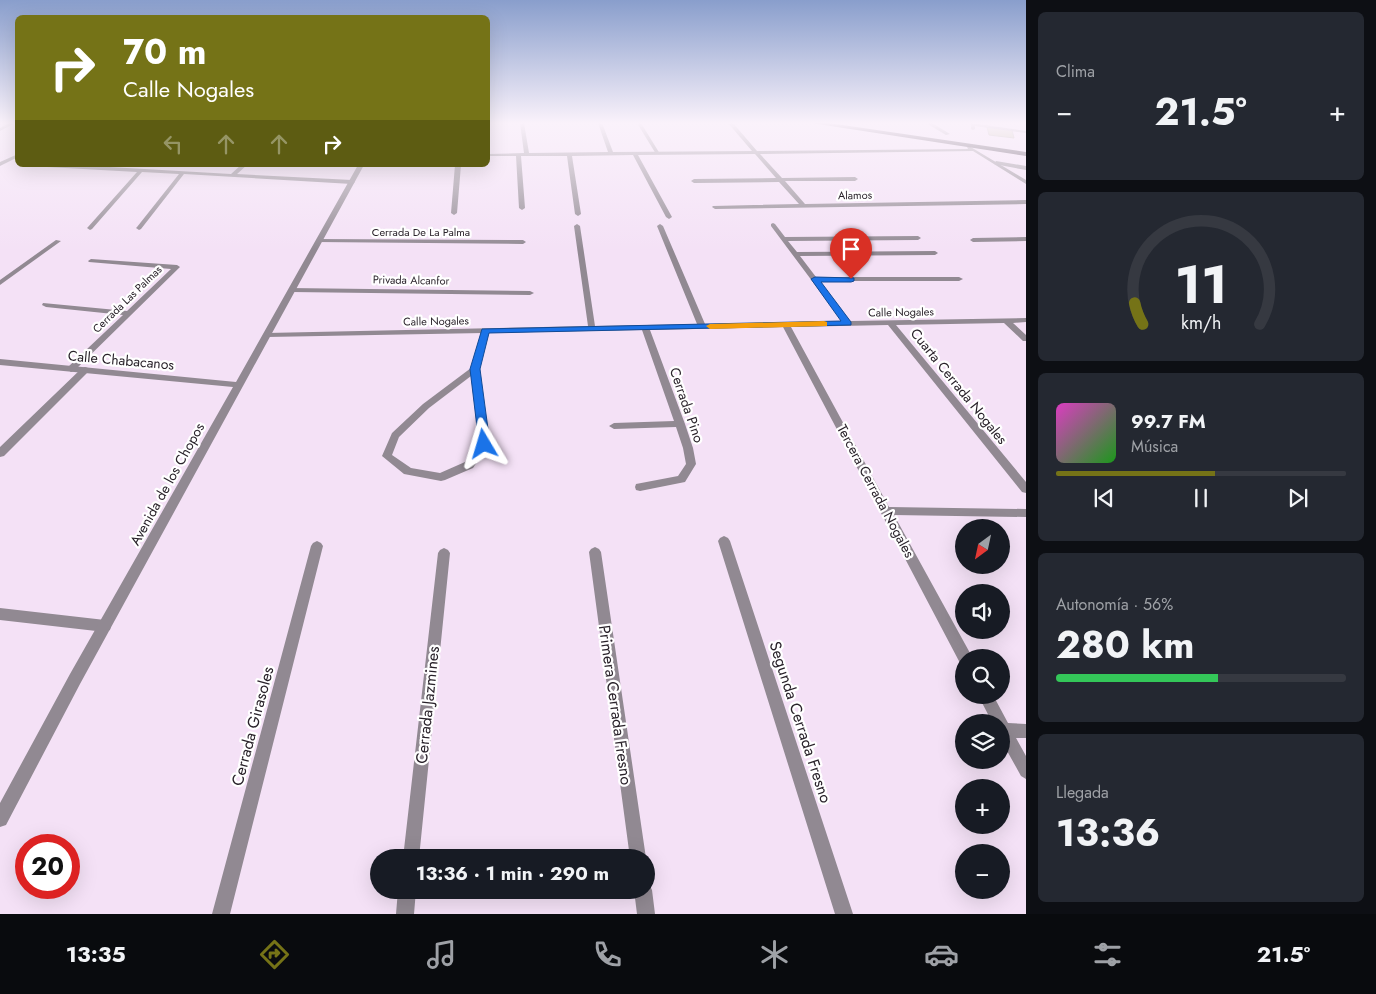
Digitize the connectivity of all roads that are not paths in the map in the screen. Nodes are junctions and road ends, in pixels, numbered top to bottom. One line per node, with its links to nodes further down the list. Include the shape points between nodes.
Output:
1 (519, 166): 25 (street)
2 (571, 166): 27 (street)
3 (641, 166): 28 (street)
4 (768, 166): 18 (street)
5 (1000, 166): 21 (street)
6 (1012, 166): 12 (street)
7 (85, 167): 13 (street)
8 (157, 167): 14 (street)
9 (242, 167): 16 (street)
10 (361, 167): 20 (street, Avenida de los Chopos)
11 (458, 167): 26 (street)
12 (1026, 168)
13 (141, 170): 14 (street); 32 (street)
14 (152, 171): 15 (street)
15 (183, 172): 16 (street); 33 (street)
16 (233, 175): 20 (street)
17 (854, 179): 18 (street)
18 (781, 180): 19 (street); 23 (street)
19 (694, 181)
20 (352, 182): 39 (street, Avenida de los Chopos)
21 (1026, 182)
22 (1026, 202): 23 (street, Alamos)
23 (804, 206): 24 (street, Alamos)
24 (715, 207)
25 (522, 208)
26 (454, 213)
27 (578, 214)
28 (669, 217)
29 (773, 224): 35 (street)
30 (577, 226): 58 (street)
31 (660, 226): 56 (street)
32 (90, 228)
33 (139, 228)
34 (918, 238): 35 (street)
35 (784, 239): 42 (street)
36 (1026, 239): 37 (street)
37 (973, 240)
38 (58, 241): 46 (street)
39 (319, 241): 40 (street, Cerrada De La Palma); 47 (street, Avenida de los Chopos)
40 (523, 242)
41 (935, 253): 42 (street)
42 (795, 254): 44 (street)
43 (91, 261): 50 (street, Cerrada Las Palmas, via 177,267)
44 (815, 279): 45 (street); 54 (street)
45 (959, 279)
46 (0, 282)
47 (292, 290): 48 (street, Privada Alcanfor); 60 (street, Avenida de los Chopos)
48 (530, 293)
49 (46, 306): 50 (street)
50 (129, 313): 63 (street, Cerrada Las Palmas)
51 (1026, 320): 52 (street, Calle Nogales)
52 (1007, 321): 53 (street, Calle Nogales); 61 (street)
53 (890, 323): 54 (street, Calle Nogales); 71 (street, Cuarta Cerrada Nogales)
54 (848, 324): 55 (street, Calle Nogales)
55 (786, 325): 56 (street, Calle Nogales); 72 (street, Tercera Cerrada Nogales)
56 (702, 326): 57 (street, Calle Nogales)
57 (645, 328): 58 (street, Calle Nogales); 67 (street, Cerrada Pino)
58 (592, 329): 59 (street, Calle Nogales)
59 (485, 331): 60 (street, Calle Nogales); 64 (street)
60 (267, 335): 66 (street, Avenida de los Chopos)
61 (1026, 339)
62 (0, 362): 63 (street, Calle Chabacanos)
63 (71, 369): 65 (street, Calle Chabacanos)
64 (475, 369): 64 (street, via 484,444 469,465 441,477 408,471 387,456 395,435 426,406)
65 (85, 370): 66 (street, Calle Chabacanos); 69 (street)
66 (239, 385): 79 (street, Avenida de los Chopos)
67 (680, 424): 68 (street); 70 (street, Cerrada Pino, via 691,464 682,479)
68 (614, 426)
69 (0, 453)
70 (640, 487)
71 (1026, 489)
72 (887, 511): 73 (street); 80 (street, Tercera Cerrada Nogales)
73 (1026, 513)
74 (724, 541): 93 (street, Segunda Cerrada Fresno)
75 (317, 546): 90 (street, Cerrada Girasoles)
76 (444, 552): 86 (street, Cerrada Jazmines)
77 (595, 552): 87 (street, Primera Cerrada Fresno)
78 (0, 614): 79 (street)
79 (105, 626): 85 (street, Avenida de los Chopos)
80 (960, 649)
81 (1010, 728): 82 (street)
82 (1026, 731)
83 (1010, 741): 84 (street)
84 (1026, 771)
85 (0, 819)
86 (412, 849)
87 (637, 849)
88 (406, 899): 91 (street)
89 (644, 899): 92 (street)
90 (221, 914)
91 (405, 914)
92 (646, 914)
93 (844, 914)

